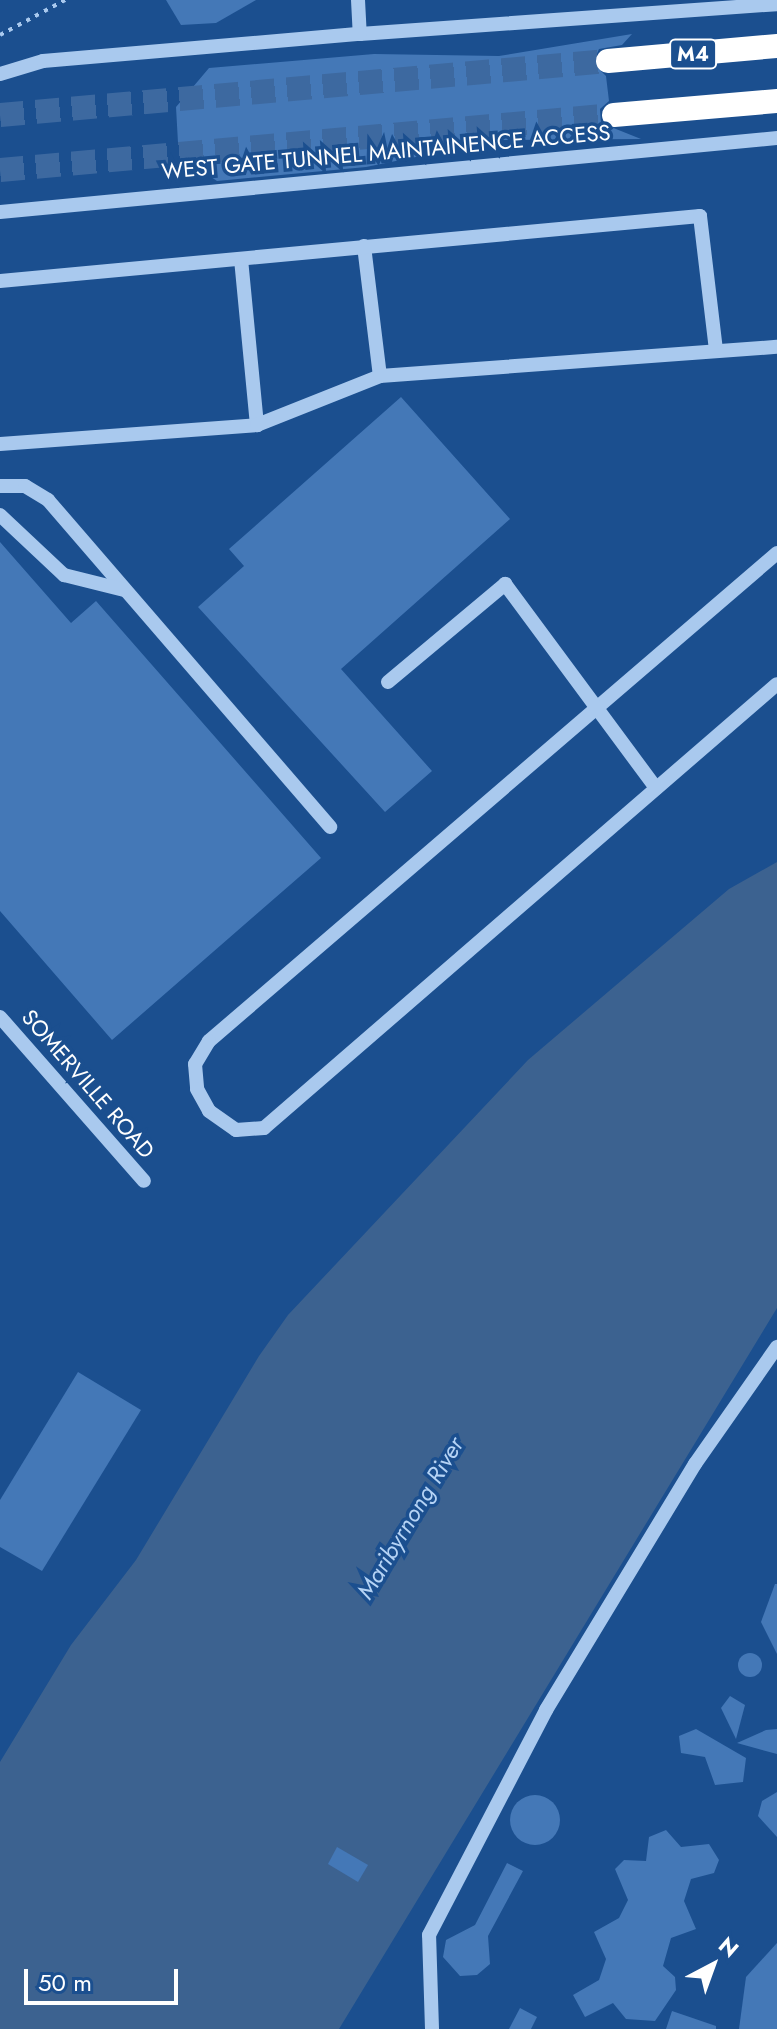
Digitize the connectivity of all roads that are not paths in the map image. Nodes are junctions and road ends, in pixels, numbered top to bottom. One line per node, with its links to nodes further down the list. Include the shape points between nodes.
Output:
1 (358, 0): 3 (street)
2 (777, 4): 3 (street)
3 (360, 34): 6 (street, via 43,61)
4 (777, 46): 5 (highway, M4)
5 (608, 61)
6 (0, 74)
7 (777, 101): 8 (highway)
8 (614, 115)
9 (777, 138): 10 (street, WEST GATE TUNNEL MAINTAINENCE ACCESS)
10 (0, 212)
11 (364, 246): 12 (street); 15 (street, via 700,216); 16 (street)
12 (241, 259): 13 (street); 17 (street)
13 (0, 281)
14 (777, 347): 15 (street)
15 (716, 351): 16 (street)
16 (380, 376): 17 (street)
17 (257, 425): 18 (street)
18 (0, 444)
19 (0, 486): 22 (street, via 37,491)
20 (0, 515): 22 (street, via 64,575)
21 (777, 553): 25 (street)
22 (124, 590): 27 (street)
23 (388, 682): 25 (street, via 505,584 554,644)
24 (777, 684): 26 (street)
25 (594, 711): 26 (street); 26 (street, via 209,1041 195,1064 197,1089 209,1111 236,1130 264,1128)
26 (656, 788)
27 (330, 827)
28 (0, 1017): 29 (street, SOMERVILLE ROAD)
29 (144, 1181)
30 (777, 1347): 31 (street, via 695,1464 546,1710 429,1935)
31 (432, 2029)

